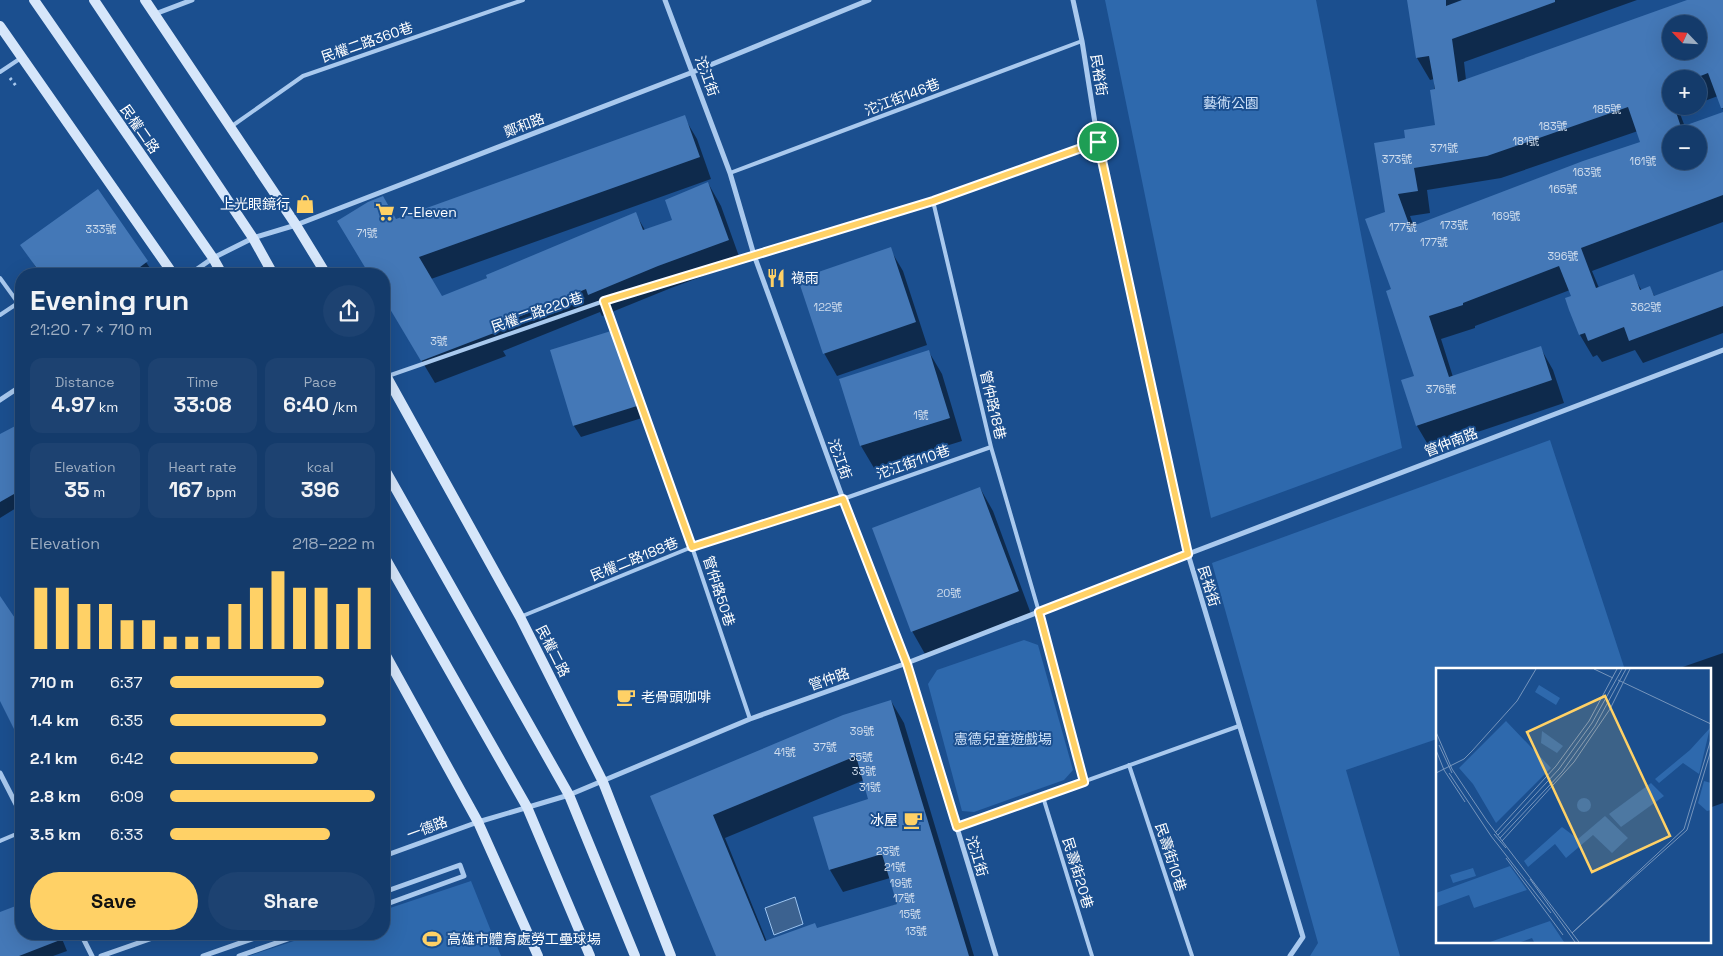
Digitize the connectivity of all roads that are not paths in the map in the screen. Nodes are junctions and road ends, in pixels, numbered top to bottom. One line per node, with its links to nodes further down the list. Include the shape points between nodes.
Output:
1 (34, 0): 22 (main road, 民權二路)
2 (94, 0): 20 (main road)
3 (145, 0): 9 (main road)
4 (192, 0): 9 (street)
5 (523, 0): 15 (lane, 民權二路360巷, via 303,76)
6 (665, 0): 14 (street, 沱江街)
7 (869, 0): 14 (street, 鄭和路)
8 (1073, 0): 11 (street, 民裕街)
9 (155, 14): 15 (main road)
10 (0, 26): 12 (main road)
11 (1082, 41): 16 (street, 民裕街); 17 (lane, 沱江街146巷)
12 (22, 57): 13 (lane); 23 (main road)
13 (0, 72)
14 (693, 72): 17 (street, 沱江街); 19 (street, 鄭和路)
15 (230, 127): 19 (main road)
16 (1098, 142): 18 (lane, 民權二路220巷); 42 (street, 民裕街)
17 (730, 173): 21 (street, 沱江街)
18 (933, 201): 21 (lane, 民權二路220巷); 38 (lane, 管仲路18巷)
19 (296, 225): 20 (street, 鄭和路); 27 (main road)
20 (253, 238): 22 (street, 鄭和路); 26 (main road)
21 (754, 255): 30 (lane, 民權二路220巷); 40 (street, 沱江街)
22 (213, 258): 24 (street, 鄭和路); 25 (main road, 民權二路)
23 (169, 268)
24 (199, 268)
25 (219, 268)
26 (270, 268)
27 (322, 268)
28 (0, 278): 29 (lane)
29 (15, 298)
30 (604, 301): 34 (lane, 民權二路220巷); 41 (lane, 管仲路50巷)
31 (15, 308): 32 (lane)
32 (0, 315)
33 (1723, 350): 42 (street, 管仲南路)
34 (390, 372)
35 (390, 383): 45 (main road, 民權二路)
36 (15, 390): 37 (street)
37 (0, 400)
38 (991, 447): 40 (lane, 沱江街110巷); 44 (lane, 管仲路18巷)
39 (390, 479): 54 (main road)
40 (843, 499): 41 (lane, 民權二路188巷); 47 (street, 沱江街)
41 (692, 547): 45 (lane, 民權二路188巷); 48 (lane, 管仲路50巷)
42 (1188, 554): 44 (street, 管仲路); 49 (street, 民裕街)
43 (390, 567): 57 (main road)
44 (1039, 612): 47 (street, 管仲路); 53 (lane, 管仲路18巷)
45 (520, 617): 52 (main road, 民權二路)
46 (390, 663): 58 (main road)
47 (907, 664): 48 (street, 管仲路); 59 (street, 沱江街)
48 (750, 719): 52 (street, 管仲路)
49 (1239, 726): 50 (lane); 80 (street, 民裕街, via 1303,937)
50 (1129, 766): 53 (lane); 79 (lane, 民壽街10巷)
51 (0, 773): 56 (street)
52 (603, 782): 54 (street, 管仲路); 76 (main road, 民權二路)
53 (1084, 782): 55 (lane)
54 (569, 795): 57 (street, 管仲路); 75 (main road)
55 (1043, 797): 59 (lane); 78 (lane, 民壽街20巷)
56 (15, 802)
57 (527, 807): 58 (street, 管仲路); 74 (main road)
58 (478, 822): 62 (street, 一德路); 73 (main road)
59 (957, 827): 77 (street, 沱江街)
60 (15, 835): 61 (lane)
61 (0, 841)
62 (390, 854)
63 (390, 890): 64 (street, via 460,865 464,876)
64 (390, 903)
65 (84, 940): 69 (street)
66 (147, 940): 70 (street)
67 (249, 940): 71 (street)
68 (285, 940): 72 (street)
69 (92, 956)
70 (101, 956)
71 (202, 956)
72 (239, 956)
73 (538, 956)
74 (590, 956)
75 (635, 956)
76 (671, 956)
77 (996, 956)
78 (1092, 956)
79 (1192, 956)
80 (1290, 956)

